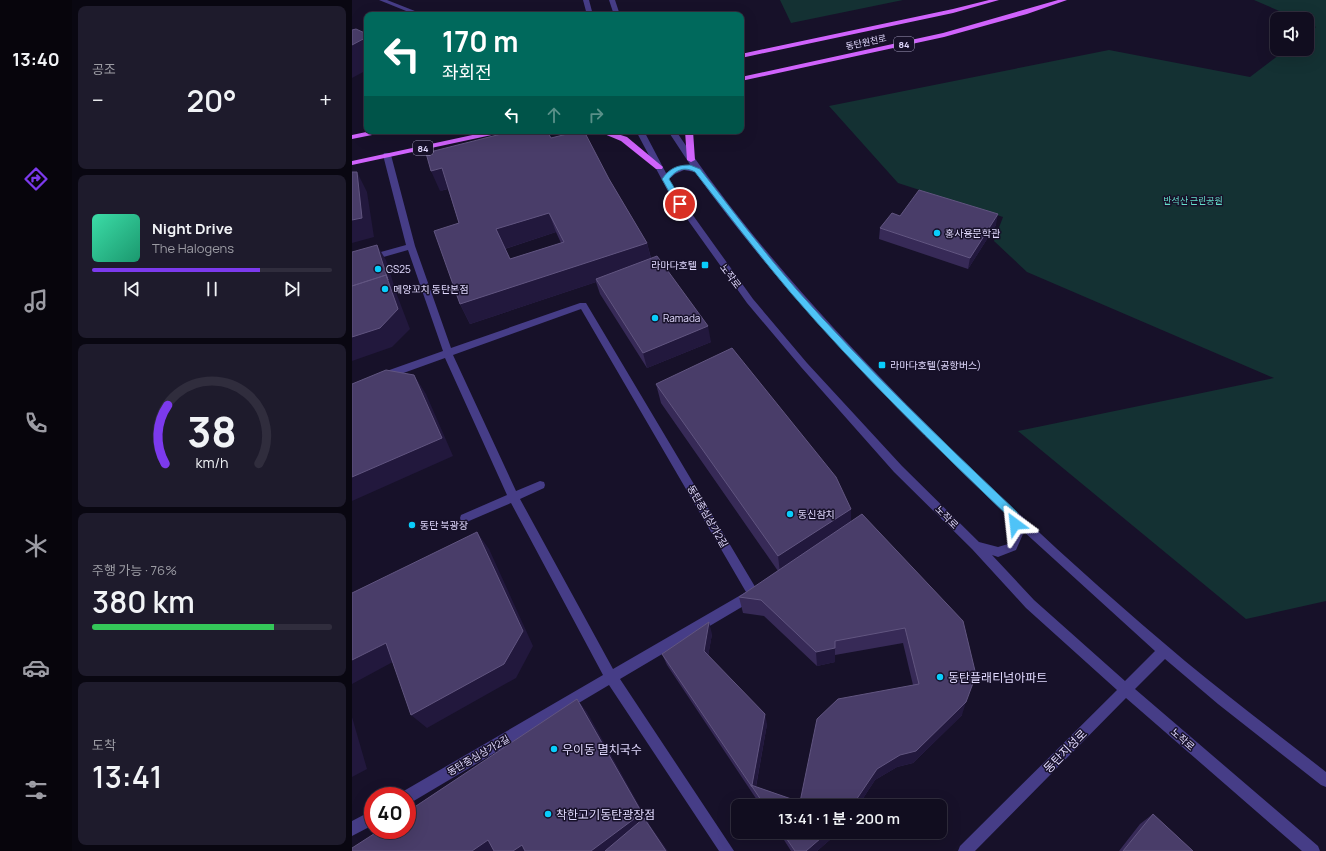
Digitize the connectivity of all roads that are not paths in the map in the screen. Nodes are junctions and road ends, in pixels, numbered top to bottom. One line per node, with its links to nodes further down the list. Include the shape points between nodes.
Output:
1 (382, 0): 6 (street)
2 (586, 0): 7 (street)
3 (612, 0): 8 (street)
4 (996, 0): 9 (main road, 동탄원천로 / 84)
5 (1064, 0): 10 (main road, 동탄원천로 / 84, via 960,31)
6 (414, 12)
7 (589, 12)
8 (616, 12)
9 (744, 55)
10 (744, 78)
11 (367, 134): 17 (main road)
12 (483, 134): 18 (main road, 84)
13 (610, 134): 21 (main road, via 624,139)
14 (642, 134): 21 (street, 노작로)
15 (674, 134): 19 (street)
16 (689, 134): 19 (main road)
17 (352, 137)
18 (387, 155): 20 (main road, 84); 24 (street)
19 (692, 160): 22 (street)
20 (352, 163)
21 (659, 167): 23 (street, 노작로)
22 (698, 170): 23 (street, via 680,167); 30 (street, via 754,244 854,357 942,447)
23 (665, 179): 32 (street, 노작로, via 672,193 736,283 804,365 898,469)
24 (411, 246): 25 (street); 26 (street)
25 (352, 263)
26 (448, 353): 27 (street, 동탄중심상가2길); 29 (street); 34 (street, 동탄중심상가2길, via 584,305 753,594)
27 (374, 380)
28 (540, 485): 29 (street)
29 (513, 497): 31 (street); 34 (street)
30 (1014, 515): 32 (street, via 1017,534 1012,547 998,552); 33 (street)
31 (465, 518)
32 (976, 546): 35 (street, 노작로, via 1030,604)
33 (1164, 651): 35 (street, 동탄지성로); 36 (street)
34 (610, 677): 37 (street, 동탄중심상가2길); 40 (street)
35 (1126, 690): 41 (street, 동탄지성로); 42 (street, 노작로)
36 (1326, 780)
37 (416, 791)
38 (364, 822): 39 (street)
39 (352, 829)
40 (727, 851)
41 (965, 851)
42 (1313, 851)

